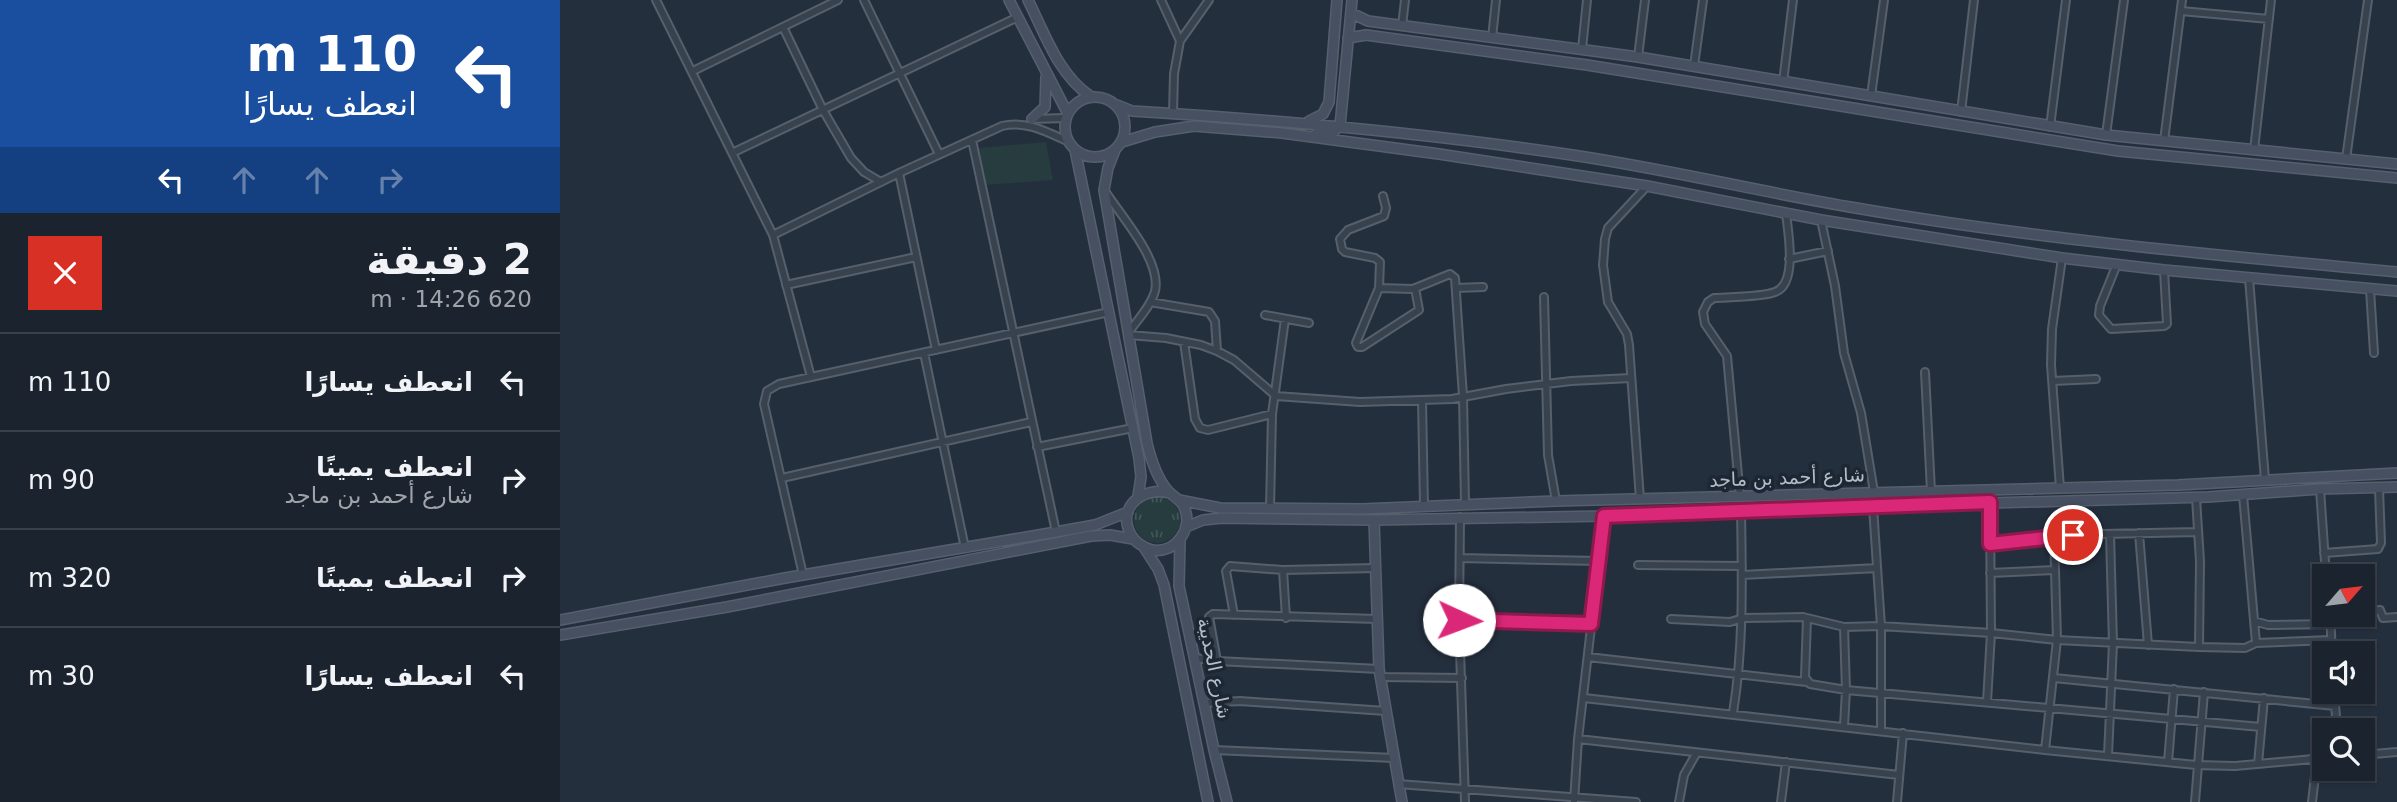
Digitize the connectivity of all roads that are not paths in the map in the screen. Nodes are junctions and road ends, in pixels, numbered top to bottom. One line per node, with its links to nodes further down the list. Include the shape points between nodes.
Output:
1 (657, 0): 38 (street)
2 (838, 0): 28 (street)
3 (864, 0): 40 (street)
4 (1009, 0): 25 (street)
5 (1028, 0): 43 (street, via 1057,60)
6 (1161, 0): 34 (street)
7 (1209, 0): 34 (street)
8 (1337, 0): 30 (street)
9 (1352, 0): 24 (street)
10 (1405, 0): 27 (street)
11 (1496, 0): 32 (street)
12 (1587, 0): 35 (street)
13 (1645, 0): 36 (street)
14 (1703, 0): 37 (street)
15 (1793, 0): 42 (street)
16 (1884, 0): 44 (street)
17 (1974, 0): 47 (street)
18 (2066, 0): 54 (street)
19 (2124, 0): 56 (street)
20 (2182, 0): 23 (street)
21 (2271, 0): 26 (street)
22 (2368, 0): 66 (street)
23 (2181, 11): 26 (street); 58 (street)
24 (1351, 13): 27 (street, via 1363,20); 31 (street)
25 (1018, 17): 39 (street); 40 (street)
26 (2269, 19): 61 (street)
27 (1402, 26): 29 (street)
28 (783, 27): 38 (street); 46 (street)
29 (1434, 30): 32 (street); 33 (street, via 1429,36 1396,31)
30 (1334, 36): 41 (street, via 1335,79 1339,84); 51 (street, via 1329,103 1323,114)
31 (1348, 38): 33 (street); 41 (street)
32 (1492, 38): 35 (street)
33 (1390, 39): 69 (street, via 1587,65 2105,149)
34 (1180, 41): 48 (street)
35 (1582, 50): 36 (street)
36 (1638, 57): 37 (street)
37 (1694, 66): 42 (street)
38 (692, 71): 64 (street)
39 (1045, 71): 49 (street); 50 (street, via 1045,107)
40 (900, 73): 46 (street); 65 (street)
41 (1344, 81): 53 (street)
42 (1783, 82): 44 (street)
43 (1090, 96): 45 (street); 49 (street, via 1075,103)
44 (1871, 96): 47 (street)
45 (1117, 105): 48 (street, via 1132,111); 60 (street, via 1125,123)
46 (823, 110): 64 (street); 70 (street, via 858,167)
47 (1961, 112): 54 (street)
48 (1173, 113): 51 (street)
49 (1067, 116): 50 (street); 59 (street)
50 (1032, 119): 52 (street)
51 (1305, 122): 53 (street)
52 (1020, 124): 57 (street, via 1002,126); 59 (street)
53 (1340, 126): 55 (street, via 1328,133); 83 (street, via 1574,155 1856,208 2034,234)
54 (2050, 127): 56 (street)
55 (1282, 133): 60 (street, via 1183,127); 71 (street)
56 (2106, 135): 58 (street)
57 (972, 140): 65 (street); 98 (street)
58 (2164, 141): 61 (street)
59 (1069, 142): 62 (street)
60 (1122, 142): 63 (street)
61 (2254, 149): 66 (street)
62 (1075, 150): 63 (street, via 1095,157); 94 (street)
63 (1115, 150): 72 (street)
64 (732, 153): 76 (street)
65 (939, 154): 68 (street)
66 (2346, 159): 67 (street)
67 (2397, 164)
68 (898, 173): 70 (street); 78 (street)
69 (2397, 178)
70 (881, 182): 76 (street)
71 (1647, 186): 74 (street); 107 (street, via 1608,228 1605,239 1608,302 1627,334)
72 (1104, 190): 93 (street, via 1152,262 1156,280); 99 (street)
73 (1383, 196): 87 (street, via 1384,216 1348,230 1340,239 1345,252 1379,260)
74 (1786, 213): 75 (street); 80 (street)
75 (1821, 220): 77 (street); 79 (street)
76 (773, 235): 85 (street)
77 (1828, 251): 80 (street); 127 (street)
78 (916, 257): 85 (street); 101 (street)
79 (2062, 258): 81 (street); 109 (street, via 2052,329)
80 (1790, 259): 131 (street, via 1788,279 1779,290 1714,298 1703,312 1705,324 1727,356)
81 (2117, 264): 82 (street); 82 (street, via 2099,315 2111,329 2167,324)
82 (2164, 270): 84 (street)
83 (2397, 272)
84 (2249, 278): 90 (street); 121 (street)
85 (786, 285): 106 (street)
86 (1483, 287): 89 (street)
87 (1379, 288): 88 (street); 88 (street, via 1358,347 1419,310)
88 (1415, 288): 89 (street, via 1450,274)
89 (1456, 288): 112 (street)
90 (2370, 289): 91 (street); 104 (street)
91 (2397, 291)
92 (1544, 297): 110 (street)
93 (1150, 302): 99 (street); 102 (street, via 1209,312 1215,320)
94 (1109, 312): 98 (street); 116 (street)
95 (1265, 315): 96 (street)
96 (1284, 319): 97 (street); 111 (street)
97 (1309, 323)
98 (1013, 332): 101 (street); 115 (street)
99 (1129, 334): 100 (street); 128 (street, via 1150,454)
100 (1184, 342): 102 (street); 114 (street, via 1200,428)
101 (936, 350): 103 (street)
102 (1217, 351): 111 (street)
103 (924, 353): 106 (street); 117 (street)
104 (2374, 353)
105 (1925, 372): 126 (street)
106 (811, 377): 120 (street, via 767,391)
107 (1632, 378): 110 (street); 133 (street)
108 (2096, 379): 109 (street)
109 (2053, 380): 123 (street)
110 (1547, 384): 112 (street); 135 (street, via 1548,455)
111 (1276, 396): 113 (street, via 1360,402); 114 (street)
112 (1463, 397): 113 (street); 137 (street)
113 (1422, 400): 138 (street)
114 (1272, 414): 140 (street)
115 (1031, 422): 117 (street); 118 (street)
116 (1133, 428): 118 (street); 130 (street, via 1140,468)
117 (941, 440): 120 (street); 156 (street)
118 (1037, 447): 147 (street)
119 (2397, 473): 121 (street, شارع أحمد بن ماجد)
120 (782, 478): 168 (street)
121 (2265, 480): 123 (street, شارع أحمد بن ماجد)
122 (2397, 487): 124 (street, شارع أحمد بن ماجد)
123 (2060, 488): 126 (street, شارع أحمد بن ماجد)
124 (2379, 488): 125 (street, شارع أحمد بن ماجد); 157 (street, via 2378,549)
125 (2320, 489): 129 (street, شارع أحمد بن ماجد); 157 (street)
126 (1931, 491): 127 (street, شارع أحمد بن ماجد)
127 (1874, 492): 131 (street, شارع أحمد بن ماجد)
128 (1170, 493): 130 (street, via 1148,491); 134 (street)
129 (2243, 495): 132 (street, شارع أحمد بن ماجد); 180 (street)
130 (1138, 496): 142 (street)
131 (1740, 496): 133 (street, شارع أحمد بن ماجد)
132 (2196, 498): 136 (street, شارع أحمد بن ماجد); 148 (street)
133 (1640, 499): 135 (street, شارع أحمد بن ماجد)
134 (1179, 500): 140 (street, شارع أحمد بن ماجد, via 1220,508); 146 (street)
135 (1556, 501): 137 (street, شارع أحمد بن ماجد)
136 (1990, 502): 139 (street, شارع أحمد بن ماجد); 154 (street)
137 (1465, 504): 138 (street, شارع أحمد بن ماجد)
138 (1424, 506): 140 (street, شارع أحمد بن ماجد)
139 (1873, 507): 141 (street, شارع أحمد بن ماجد); 164 (street)
140 (1270, 509)
141 (1741, 510): 143 (street, شارع أحمد بن ماجد); 162 (street)
142 (1128, 512): 147 (street, via 1095,525); 152 (street)
143 (1604, 516): 144 (street, شارع أحمد بن ماجد); 159 (street)
144 (1461, 517): 145 (street, شارع أحمد بن ماجد); 158 (street)
145 (1374, 520): 146 (street, شارع أحمد بن ماجد, via 1222,518); 163 (street)
146 (1186, 527): 153 (street)
147 (1056, 532): 156 (street)
148 (2198, 532): 149 (street); 193 (street)
149 (2139, 533): 150 (street); 192 (street)
150 (2110, 534): 151 (street); 190 (street)
151 (2054, 535): 154 (street); 165 (street)
152 (1133, 539): 155 (street); 187 (street, via 1091,536)
153 (1180, 540): 155 (street, via 1167,549); 195 (street, شارع الحديبة, via 1179,586)
154 (1990, 544): 167 (street)
155 (1144, 547): 241 (street, شارع الحديبة, via 1164,584)
156 (965, 548): 168 (street)
157 (2324, 553): 160 (street)
158 (1460, 558): 159 (street); 179 (street)
159 (1599, 561): 181 (street)
160 (2325, 564)
161 (1638, 565): 162 (street)
162 (1741, 566): 169 (street)
163 (1376, 568): 166 (street); 176 (street)
164 (1877, 568): 169 (street); 184 (street)
165 (2055, 569): 167 (street); 188 (street)
166 (1283, 570): 171 (street, via 1228,568); 173 (street)
167 (1990, 573): 186 (street)
168 (803, 575): 178 (street)
169 (1742, 576): 174 (street)
170 (2375, 610): 172 (street, via 2380,610 2383,618)
171 (1234, 615): 173 (street); 196 (street, via 1209,617)
172 (2397, 617)
173 (1286, 618): 176 (street)
174 (1743, 618): 175 (street); 177 (street, via 1730,622); 198 (street)
175 (1807, 618): 183 (street); 201 (street)
176 (1377, 619): 197 (street)
177 (1671, 619)
178 (560, 620)
179 (1459, 620): 181 (street); 199 (street)
180 (2254, 621): 182 (street); 191 (street)
181 (1591, 624): 194 (street)
182 (2312, 624)
183 (1844, 626): 184 (street); 204 (street)
184 (1881, 626): 186 (street); 205 (street)
185 (2330, 627): 189 (street)
186 (1991, 633): 188 (street); 209 (street)
187 (560, 637)
188 (2057, 640): 190 (street); 200 (street)
189 (2331, 640): 191 (street)
190 (2113, 643): 192 (street); 202 (street)
191 (2256, 643): 193 (street, via 2245,648)
192 (2148, 645): 193 (street)
193 (2199, 647)
194 (1588, 657): 198 (street); 207 (street)
195 (1195, 658): 196 (street); 210 (street, شارع الحديبة)
196 (1217, 662): 197 (street)
197 (1380, 673): 199 (street); 213 (street)
198 (1739, 676): 201 (street); 214 (street)
199 (1462, 678): 239 (street)
200 (2054, 678): 202 (street); 212 (street)
201 (1807, 682): 204 (street)
202 (2112, 682): 203 (street); 215 (street)
203 (2175, 689): 206 (street); 217 (street)
204 (1846, 690): 205 (street); 219 (street)
205 (1882, 692): 209 (street); 221 (street)
206 (2204, 692): 208 (street); 218 (street)
207 (1584, 698): 214 (street); 223 (street)
208 (2264, 698): 211 (street); 220 (street)
209 (1987, 702): 212 (street)
210 (1204, 703): 213 (street, via 1240,701); 224 (street, شارع الحديبة)
211 (2335, 706): 216 (street)
212 (2048, 708): 215 (street); 225 (street)
213 (1386, 711): 230 (street)
214 (1733, 713): 219 (street)
215 (2110, 715): 217 (street); 229 (street)
216 (2336, 718)
217 (2172, 719): 218 (street); 233 (street)
218 (2201, 721): 220 (street); 235 (street)
219 (1844, 726): 221 (street)
220 (2261, 727): 234 (street)
221 (1881, 730): 222 (street)
222 (1903, 733): 225 (street); 236 (street)
223 (1578, 739): 227 (street); 240 (street)
224 (1214, 750): 230 (street); 242 (street, شارع الحديبة)
225 (2045, 750): 229 (street)
226 (2397, 752): 228 (street)
227 (1696, 754): 232 (street); 246 (street, via 1684,775)
228 (2375, 754)
229 (2108, 756): 233 (street)
230 (1394, 758): 238 (street)
231 (2312, 759): 234 (street)
232 (1786, 762): 236 (street); 247 (street)
233 (2168, 762): 235 (street)
234 (2259, 764): 235 (street)
235 (2196, 765): 249 (street)
236 (1899, 775): 248 (street)
237 (2316, 781): 250 (street)
238 (1398, 784): 239 (street); 243 (street)
239 (1466, 788): 240 (street); 244 (street)
240 (1574, 799): 245 (street)
241 (1209, 802)
242 (1227, 802)
243 (1402, 802)
244 (1465, 802)
245 (1636, 802)
246 (1679, 802)
247 (1781, 802)
248 (1897, 802)
249 (2195, 802)
250 (2312, 802)

